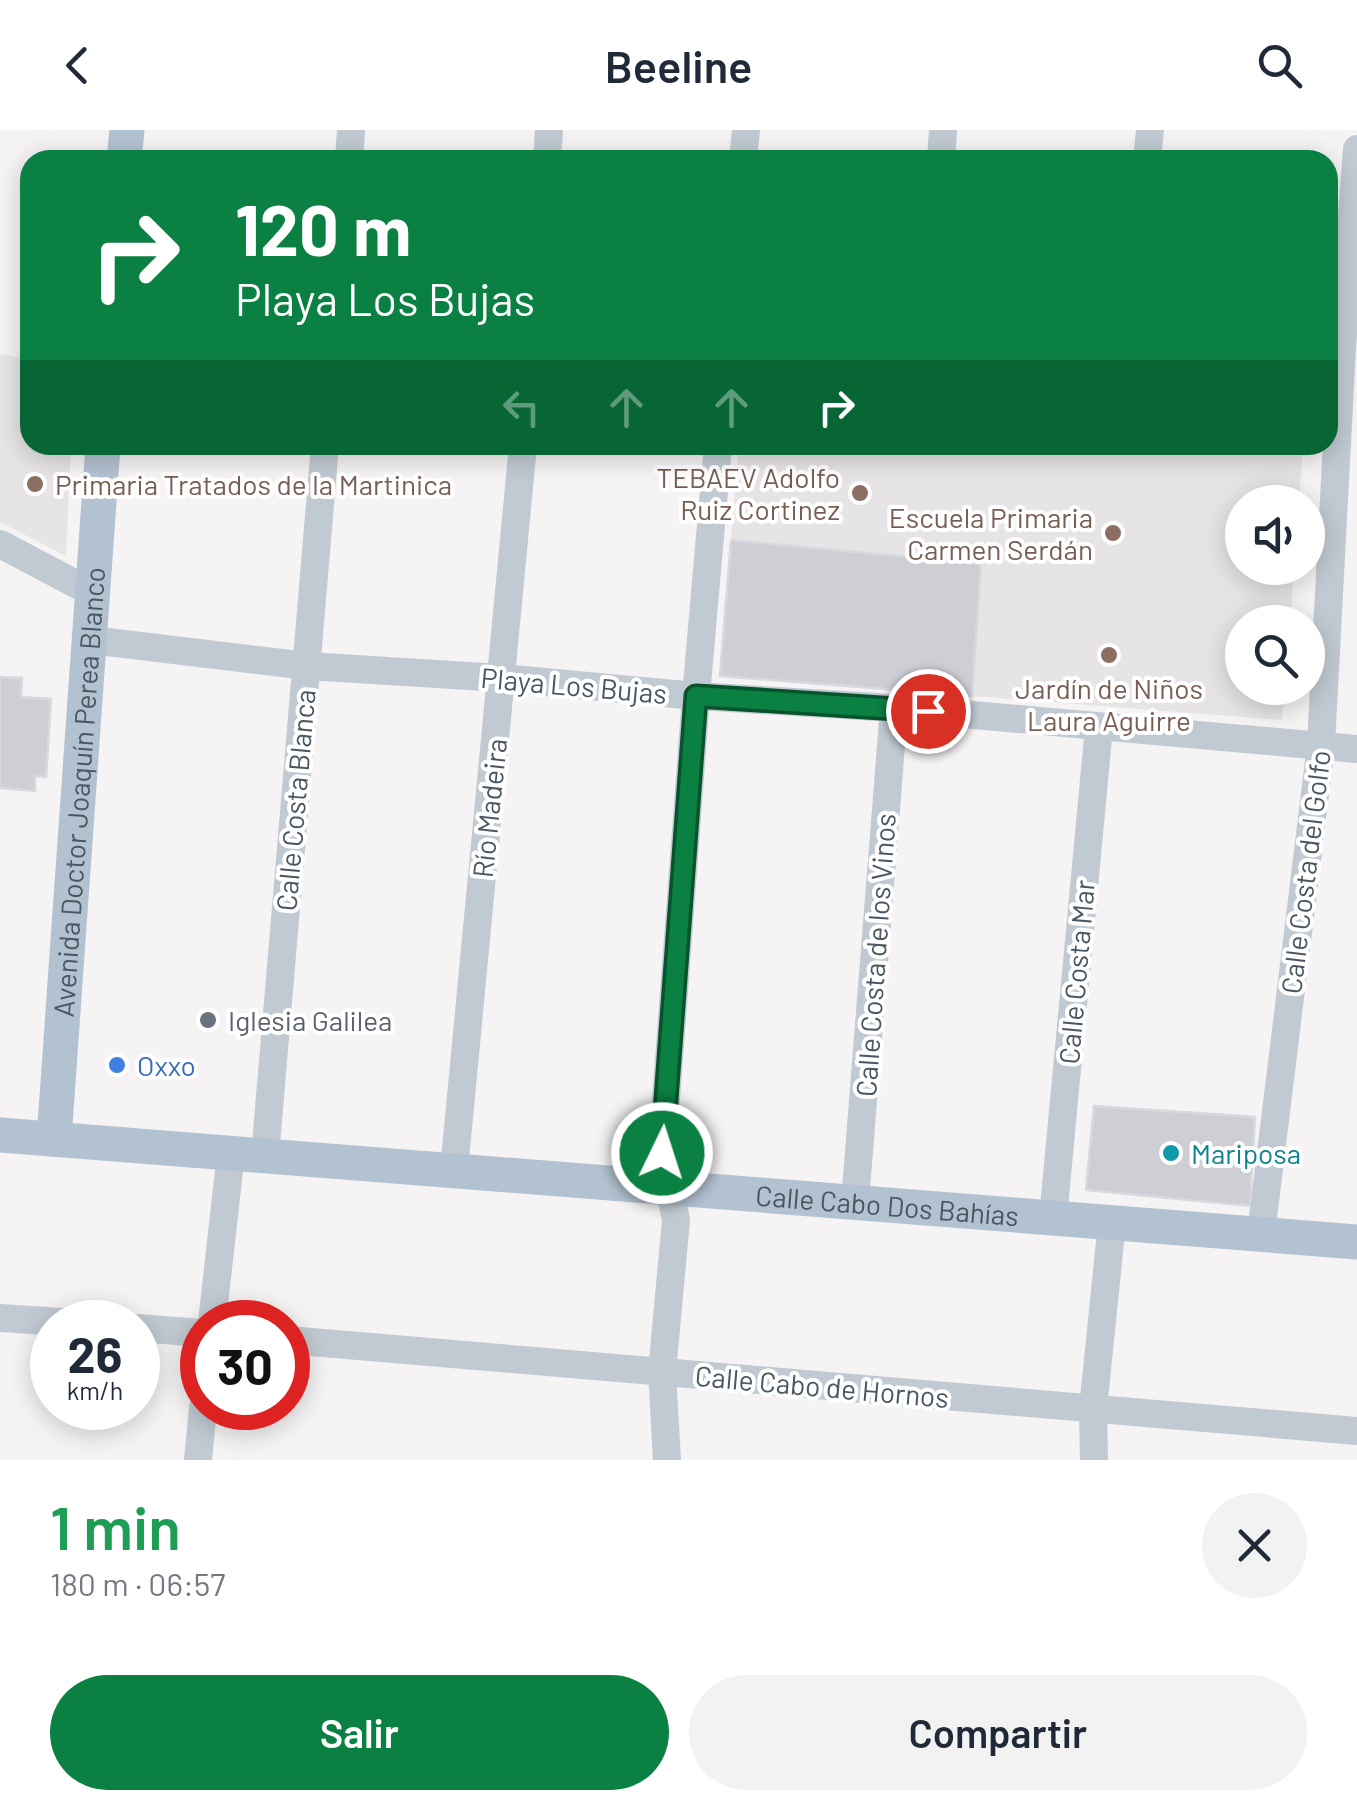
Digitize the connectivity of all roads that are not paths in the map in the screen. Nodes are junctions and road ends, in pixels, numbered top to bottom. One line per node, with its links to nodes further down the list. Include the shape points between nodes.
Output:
1 (1357, 149): 2 (street, Calle Costa del Golfo)
2 (1342, 348): 3 (street, Calle Costa del Golfo)
3 (1338, 427)
4 (102, 455): 10 (main road, Avenida Doctor Joaquín Perea Blanco)
5 (324, 455): 12 (street, Calle Costa Blanca)
6 (521, 455): 13 (street, Río Madeira)
7 (717, 455): 14 (street)
8 (1337, 455): 17 (street, Calle Costa del Golfo)
9 (0, 544): 10 (street)
10 (93, 593): 11 (main road, Avenida Doctor Joaquín Perea Blanco)
11 (91, 640): 12 (street, Playa Los Bujas); 20 (main road, Avenida Doctor Joaquín Perea Blanco)
12 (306, 666): 13 (street, Playa Los Bujas); 21 (street, Calle Costa Blanca)
13 (502, 678): 14 (street, Playa Los Bujas); 22 (street, Río Madeira)
14 (696, 696): 15 (street, Playa Los Bujas); 23 (street, via 662,1153)
15 (894, 708): 16 (street, Playa Los Bujas); 24 (street, Calle Costa de los Vinos)
16 (1099, 726): 17 (street, Playa Los Bujas); 25 (street, Calle Costa Mar)
17 (1322, 745): 18 (street, Playa Los Bujas); 27 (street, Calle Costa del Golfo)
18 (1357, 749)
19 (0, 1134): 20 (main road, Calle Cabo Dos Bahías)
20 (54, 1139): 21 (main road, Calle Cabo Dos Bahías)
21 (248, 1154): 22 (main road, Calle Cabo Dos Bahías); 29 (street, Calle Costa Blanca)
22 (454, 1170): 23 (main road, Calle Cabo Dos Bahías)
23 (670, 1187): 24 (main road, Calle Cabo Dos Bahías); 33 (street, via 676,1220)
24 (855, 1202): 25 (main road, Calle Cabo Dos Bahías)
25 (1053, 1218): 26 (main road, Calle Cabo Dos Bahías)
26 (1112, 1222): 27 (main road, Calle Cabo Dos Bahías); 34 (street)
27 (1261, 1234): 28 (main road, Calle Cabo Dos Bahías)
28 (1357, 1242)
29 (217, 1300)
30 (0, 1318): 31 (street)
31 (30, 1320)
32 (310, 1342): 33 (street, Calle Cabo de Hornos)
33 (662, 1372): 34 (street, Calle Cabo de Hornos); 38 (street)
34 (1093, 1409): 36 (street, Calle Cabo de Hornos); 39 (street)
35 (201, 1430): 37 (street)
36 (1357, 1432)
37 (198, 1460)
38 (666, 1460)
39 (1094, 1460)

